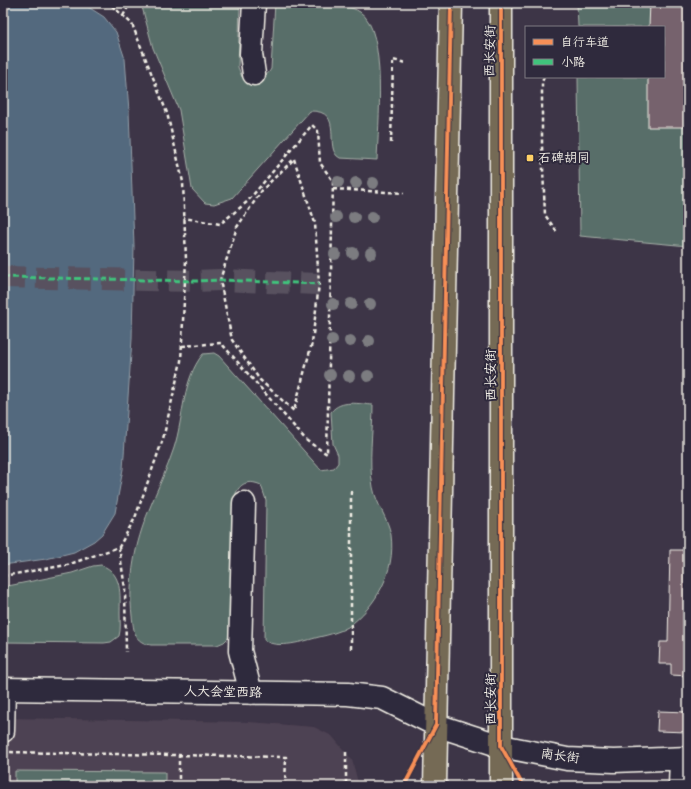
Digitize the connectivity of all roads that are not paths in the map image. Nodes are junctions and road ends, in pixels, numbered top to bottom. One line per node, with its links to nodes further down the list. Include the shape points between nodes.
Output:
1 (254, 3): 4 (street, via 251,54)
2 (451, 3): 8 (highway)
3 (501, 3): 10 (highway, 西长安街)
4 (254, 74)
5 (244, 503): 7 (street, via 240,651)
6 (4, 689): 7 (street, 人大会堂西路); 9 (street)
7 (251, 693): 8 (street, 人大会堂西路, via 348,694 382,698)
8 (436, 725): 10 (street, 南长街); 12 (highway)
9 (3, 731)
10 (502, 746): 11 (street, 南长街, via 567,759); 13 (highway, 西长安街)
11 (684, 759): 14 (street)
12 (435, 786)
13 (501, 786)
14 (680, 786)

